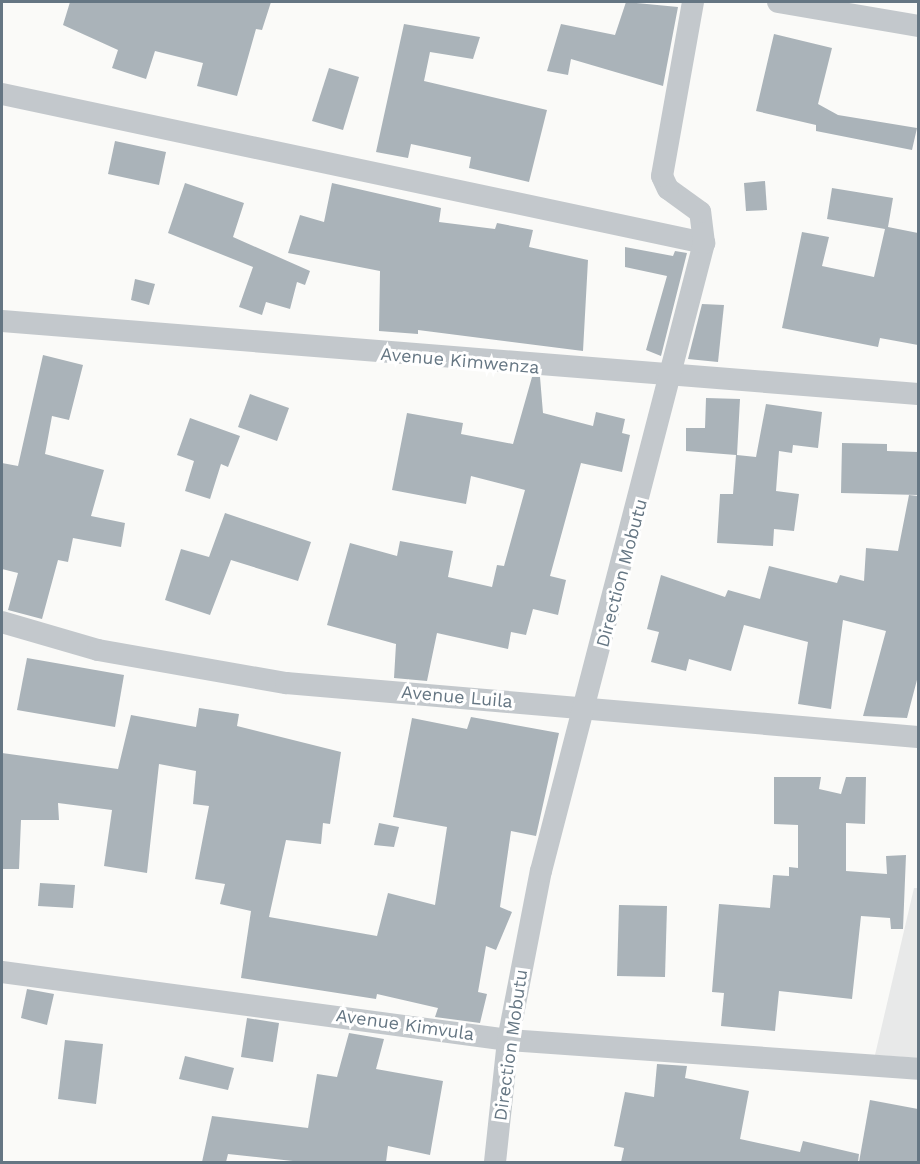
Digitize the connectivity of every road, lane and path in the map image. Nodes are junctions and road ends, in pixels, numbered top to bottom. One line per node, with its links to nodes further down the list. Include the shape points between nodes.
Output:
1 (693, 2): 5 (street, Direction Mobutu, via 662,176 668,189 695,203)
2 (778, 2): 3 (street)
3 (918, 26)
4 (2, 94): 5 (street)
5 (704, 243): 7 (street, Direction Mobutu)
6 (2, 321): 7 (street, Avenue Kimwenza)
7 (671, 378): 8 (street, Avenue Kimwenza); 10 (street, Direction Mobutu)
8 (918, 394)
9 (2, 622): 10 (street, Avenue Luila, via 98,650 286,683)
10 (585, 707): 11 (street, Avenue Luila); 13 (street, Direction Mobutu, via 541,871)
11 (918, 737)
12 (2, 972): 13 (street, Avenue Kimvula)
13 (508, 1040): 14 (street, Avenue Kimvula); 15 (street, Direction Mobutu)
14 (918, 1069)
15 (495, 1162)

